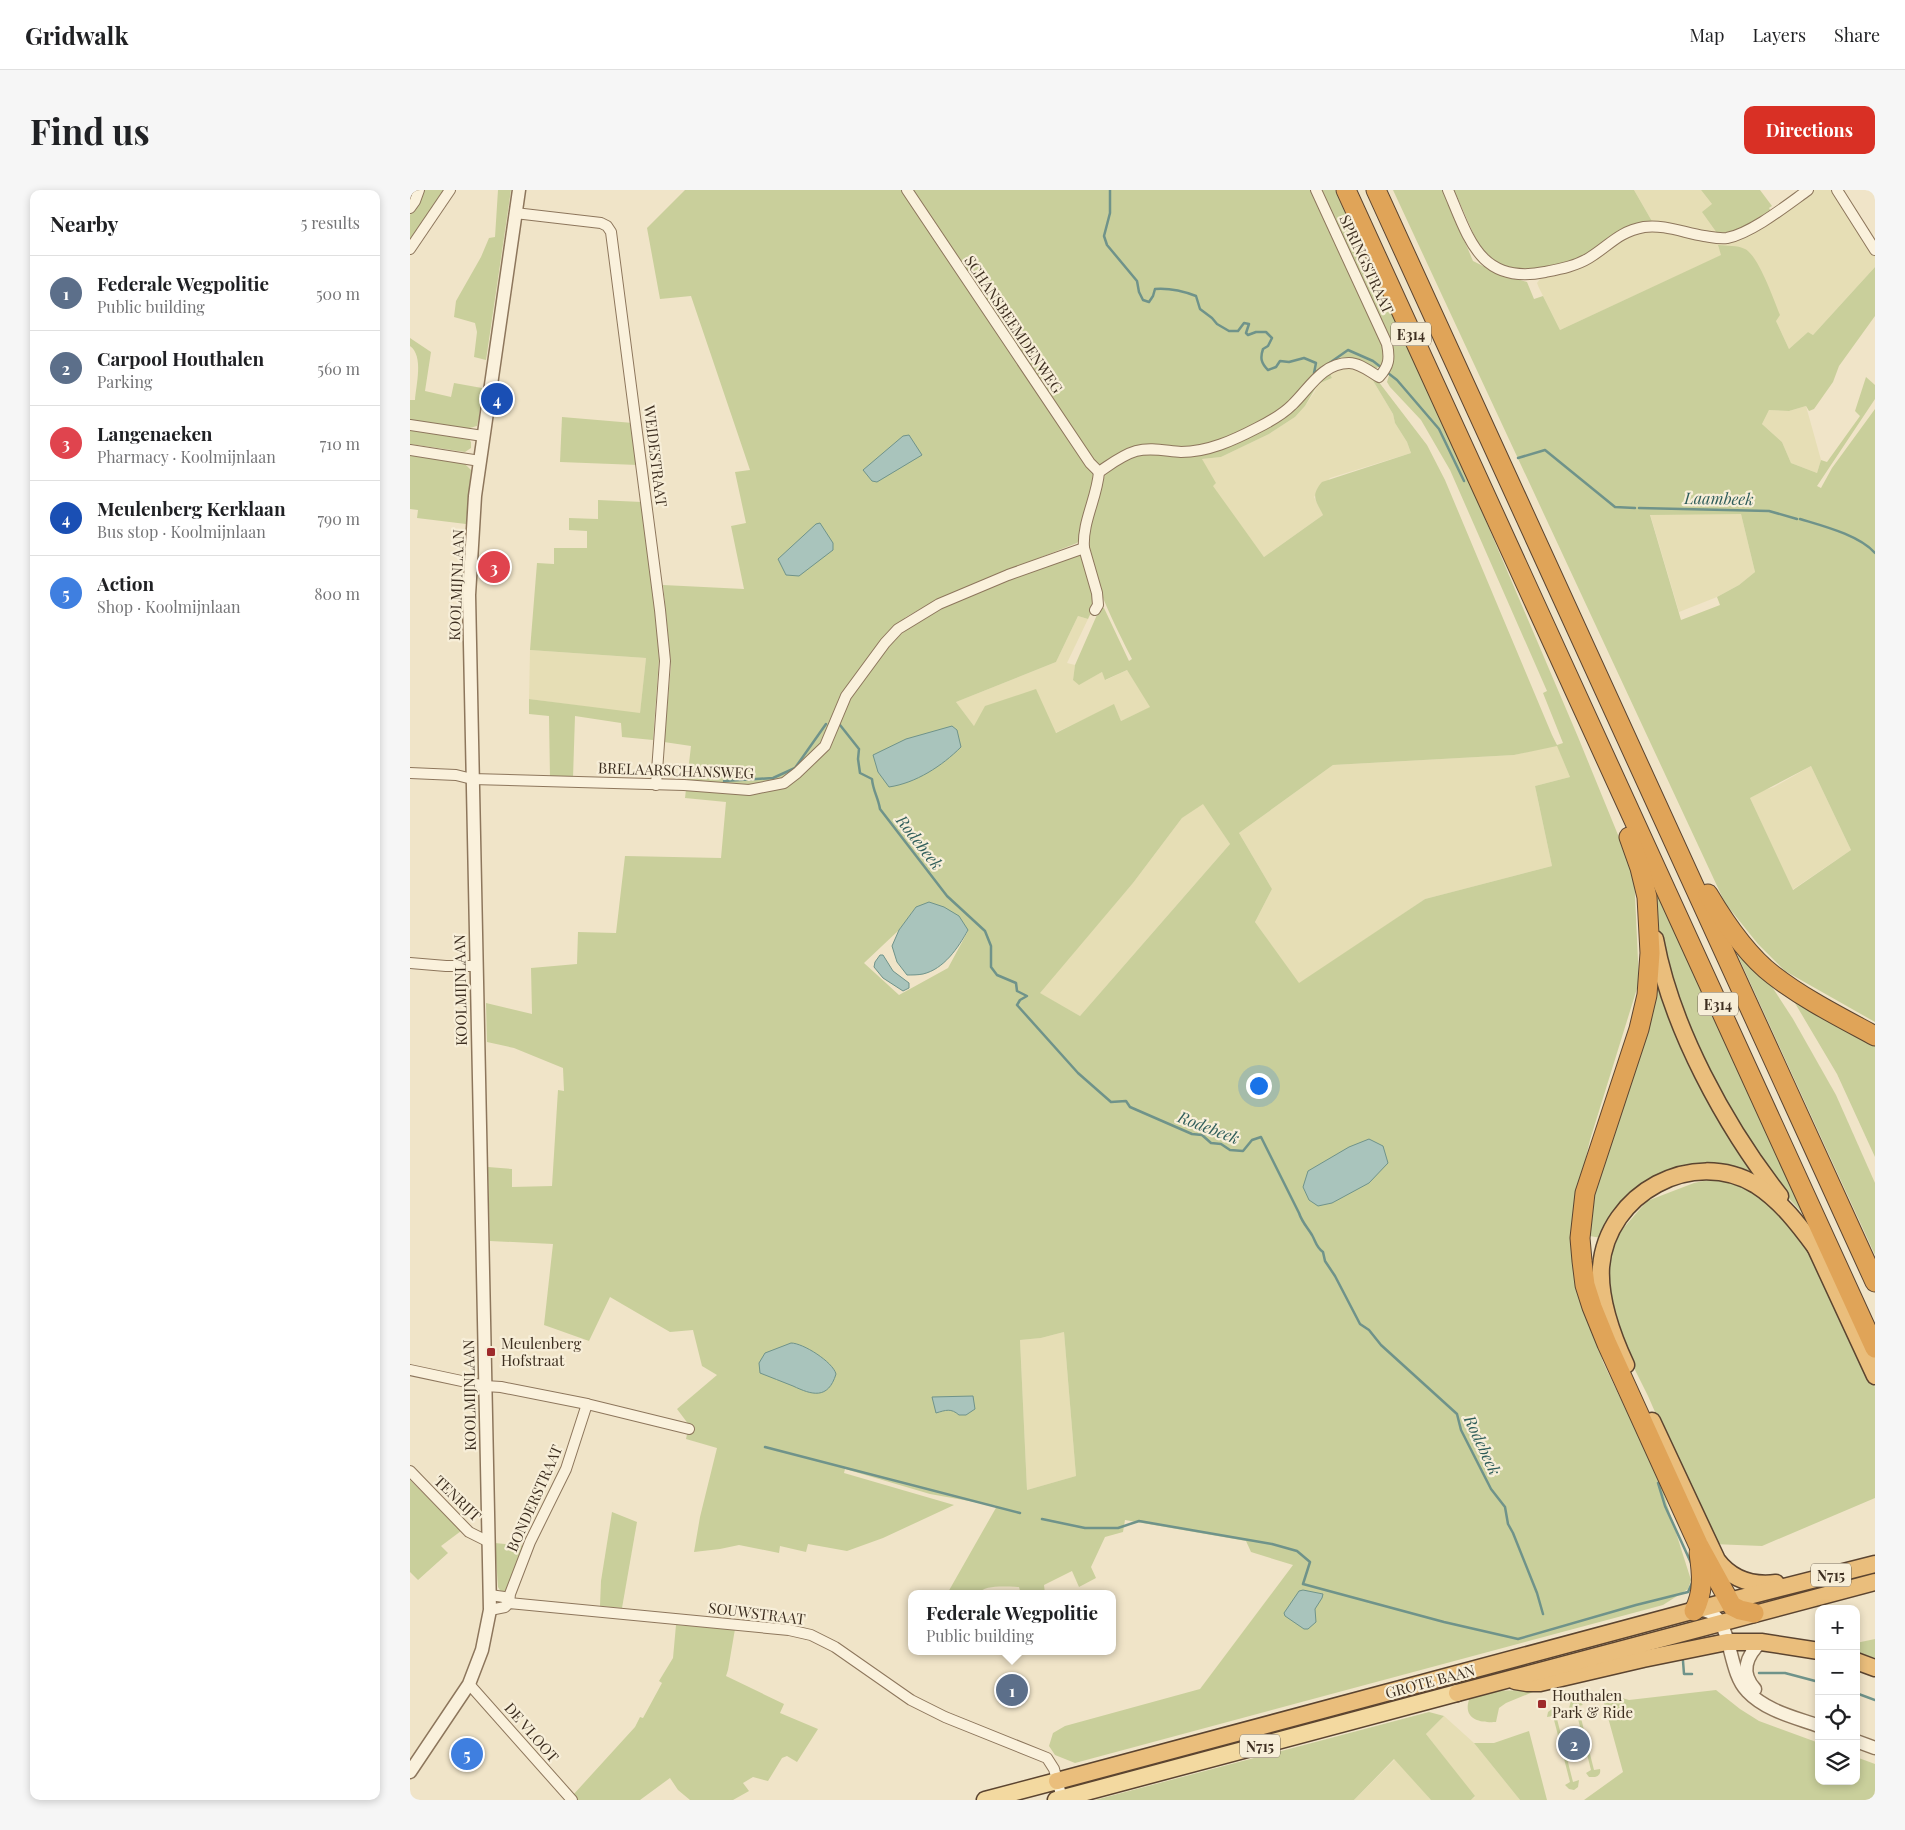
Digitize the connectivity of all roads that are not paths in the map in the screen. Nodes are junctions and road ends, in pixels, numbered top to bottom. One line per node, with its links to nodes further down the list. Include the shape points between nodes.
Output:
1 (419, 190): 11 (street)
2 (450, 190): 13 (street)
3 (518, 190): 12 (street, KOOLMIJNLAAN)
4 (906, 190): 19 (street, SCHANSBEEMDENWEG)
5 (1316, 190): 19 (street, SPRINGSTRAAT, via 1387,344 1390,360 1387,368 1379,377 1358,365 1349,363 1334,367 1316,378 1287,410 1230,441 1192,451 1147,449 1119,459)
6 (1346, 190): 22 (highway, E314)
7 (1376, 190): 26 (highway, E314)
8 (1448, 190): 9 (street, via 1477,252 1497,268 1530,275 1579,263 1624,233 1647,227 1714,238 1737,235)
9 (1808, 190)
10 (1837, 190): 14 (street)
11 (410, 208)
12 (515, 213): 16 (street, KOOLMIJNLAAN); 25 (street, WEIDESTRAAT, via 601,223 611,232 665,661)
13 (410, 250)
14 (1875, 250)
15 (410, 425): 16 (street)
16 (483, 436): 18 (street, KOOLMIJNLAAN)
17 (410, 450): 18 (street)
18 (480, 461): 24 (street, KOOLMIJNLAAN, via 469,595)
19 (1099, 472): 20 (street)
20 (1084, 548): 21 (street, via 1098,600); 25 (street, BRELAARSCHANSWEG, via 939,604 898,630 846,696 824,746 784,783 749,790)
21 (1095, 610)
22 (1560, 659): 27 (highway, E314, via 1568,696 1622,818); 33 (highway, E314)
23 (410, 773): 24 (street, BRELAARSCHANSWEG)
24 (472, 779): 25 (street, BRELAARSCHANSWEG); 29 (street, KOOLMIJNLAAN)
25 (656, 785)
26 (1683, 862): 30 (highway, E314, via 1702,880 1731,929 1772,974 1809,1000); 32 (highway, E314)
27 (1647, 897): 31 (highway, E314, via 1658,959 1672,1002 1706,1078 1745,1148 1805,1226); 41 (highway, E314, via 1650,953 1647,994 1637,1035 1585,1193 1580,1238 1585,1285 1592,1308)
28 (410, 963): 29 (street)
29 (476, 966): 36 (street, KOOLMIJNLAAN)
30 (1875, 1036)
31 (1816, 1248): 35 (highway, E314); 44 (highway, E314, via 1766,1192 1734,1175 1700,1171 1662,1181 1632,1202 1611,1232 1601,1265 1602,1293 1616,1340 1717,1560 1741,1580)
32 (1875, 1282)
33 (1875, 1348)
34 (410, 1370): 36 (street)
35 (1875, 1376)
36 (486, 1386): 37 (street); 40 (street, KOOLMIJNLAAN)
37 (587, 1404): 38 (street); 47 (street, BONDERSTRAAT, via 566,1469 530,1542 510,1594)
38 (689, 1430)
39 (410, 1471): 40 (street, TENRIJT, via 469,1532)
40 (488, 1542): 45 (street, KOOLMIJNLAAN)
41 (1698, 1544): 46 (highway, E314); 49 (highway, E314, via 1702,1586)
42 (1875, 1564): 44 (highway, GROTE BAAN / N715)
43 (1875, 1582): 50 (highway, GROTE BAAN / N715)
44 (1787, 1586): 46 (highway, GROTE BAAN / N715)
45 (490, 1595): 47 (street, SOUWSTRAAT, via 504,1597); 48 (street, KOOLMIJNLAAN)
46 (1729, 1601): 49 (highway, GROTE BAAN / N715); 50 (highway, via 1736,1608)
47 (510, 1604): 48 (street, SOUWSTRAAT); 65 (street, SOUWSTRAAT, via 789,1630 811,1635 835,1647 911,1700 1046,1758)
48 (490, 1610): 58 (street, KOOLMIJNLAAN, via 482,1650)
49 (1697, 1610): 51 (street, via 1714,1615); 65 (highway, GROTE BAAN / N715)
50 (1754, 1613): 51 (highway, GROTE BAAN / N715)
51 (1720, 1623): 52 (street); 57 (highway, GROTE BAAN / N715)
52 (1727, 1642): 53 (highway); 57 (highway, via 1540,1683); 60 (street, via 1743,1687)
53 (1761, 1642): 54 (highway); 60 (street, via 1749,1656 1746,1669 1751,1684)
54 (1815, 1650)
55 (1860, 1662): 56 (highway)
56 (1875, 1668)
57 (1506, 1679): 59 (highway, GROTE BAAN / N715)
58 (468, 1684): 64 (street, KOOLMIJNLAAN); 67 (street, DE VLOOT)
59 (1457, 1693): 66 (main road, GROTE BAAN / N715)
60 (1768, 1708): 61 (street)
61 (1815, 1725)
62 (1860, 1742): 63 (street)
63 (1875, 1748)
64 (410, 1772)
65 (1057, 1781): 66 (street, SOUWSTRAAT); 68 (main road, GROTE BAAN / N715)
66 (1059, 1799)
67 (572, 1800)
68 (985, 1800)

